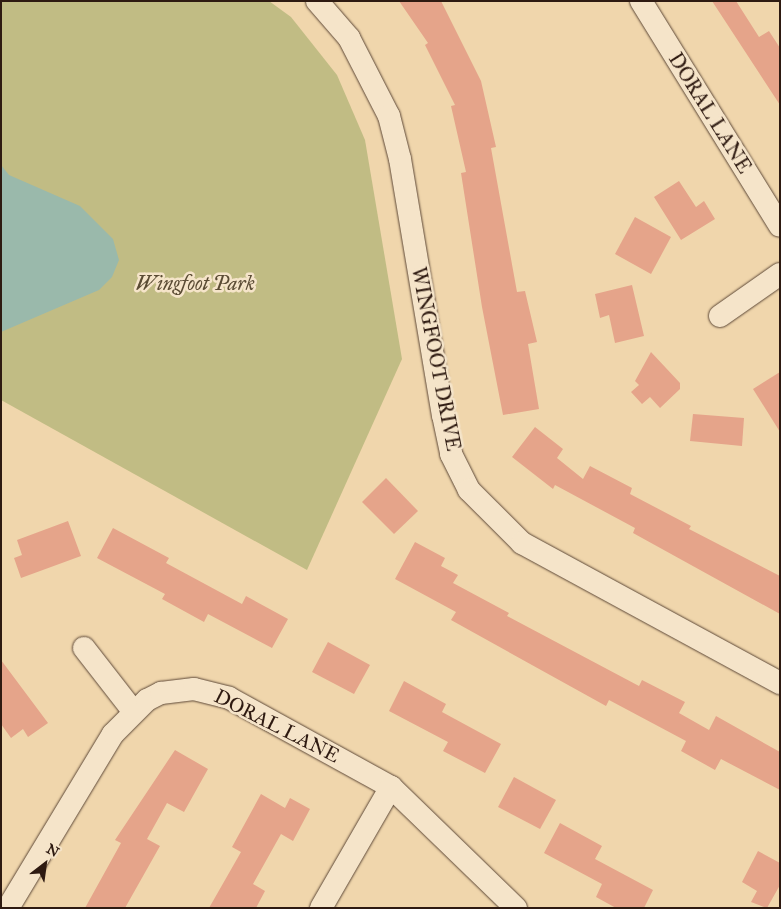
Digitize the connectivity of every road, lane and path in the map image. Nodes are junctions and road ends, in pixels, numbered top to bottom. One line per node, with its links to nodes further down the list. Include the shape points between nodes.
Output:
1 (317, 1): 7 (street, WINGFOOT DRIVE, via 349,38 389,116 400,158 443,415 452,454 469,490 522,543)
2 (641, 1): 3 (street, DORAL LANE)
3 (780, 226)
4 (780, 274): 5 (street)
5 (720, 316)
6 (84, 648): 8 (street)
7 (780, 683)
8 (133, 711): 9 (street, DORAL LANE, via 161,693 194,689 212,692); 10 (street, DORAL LANE, via 95,759)
9 (391, 787): 11 (street); 12 (street, DORAL LANE)
10 (8, 908)
11 (321, 908)
12 (516, 908)

